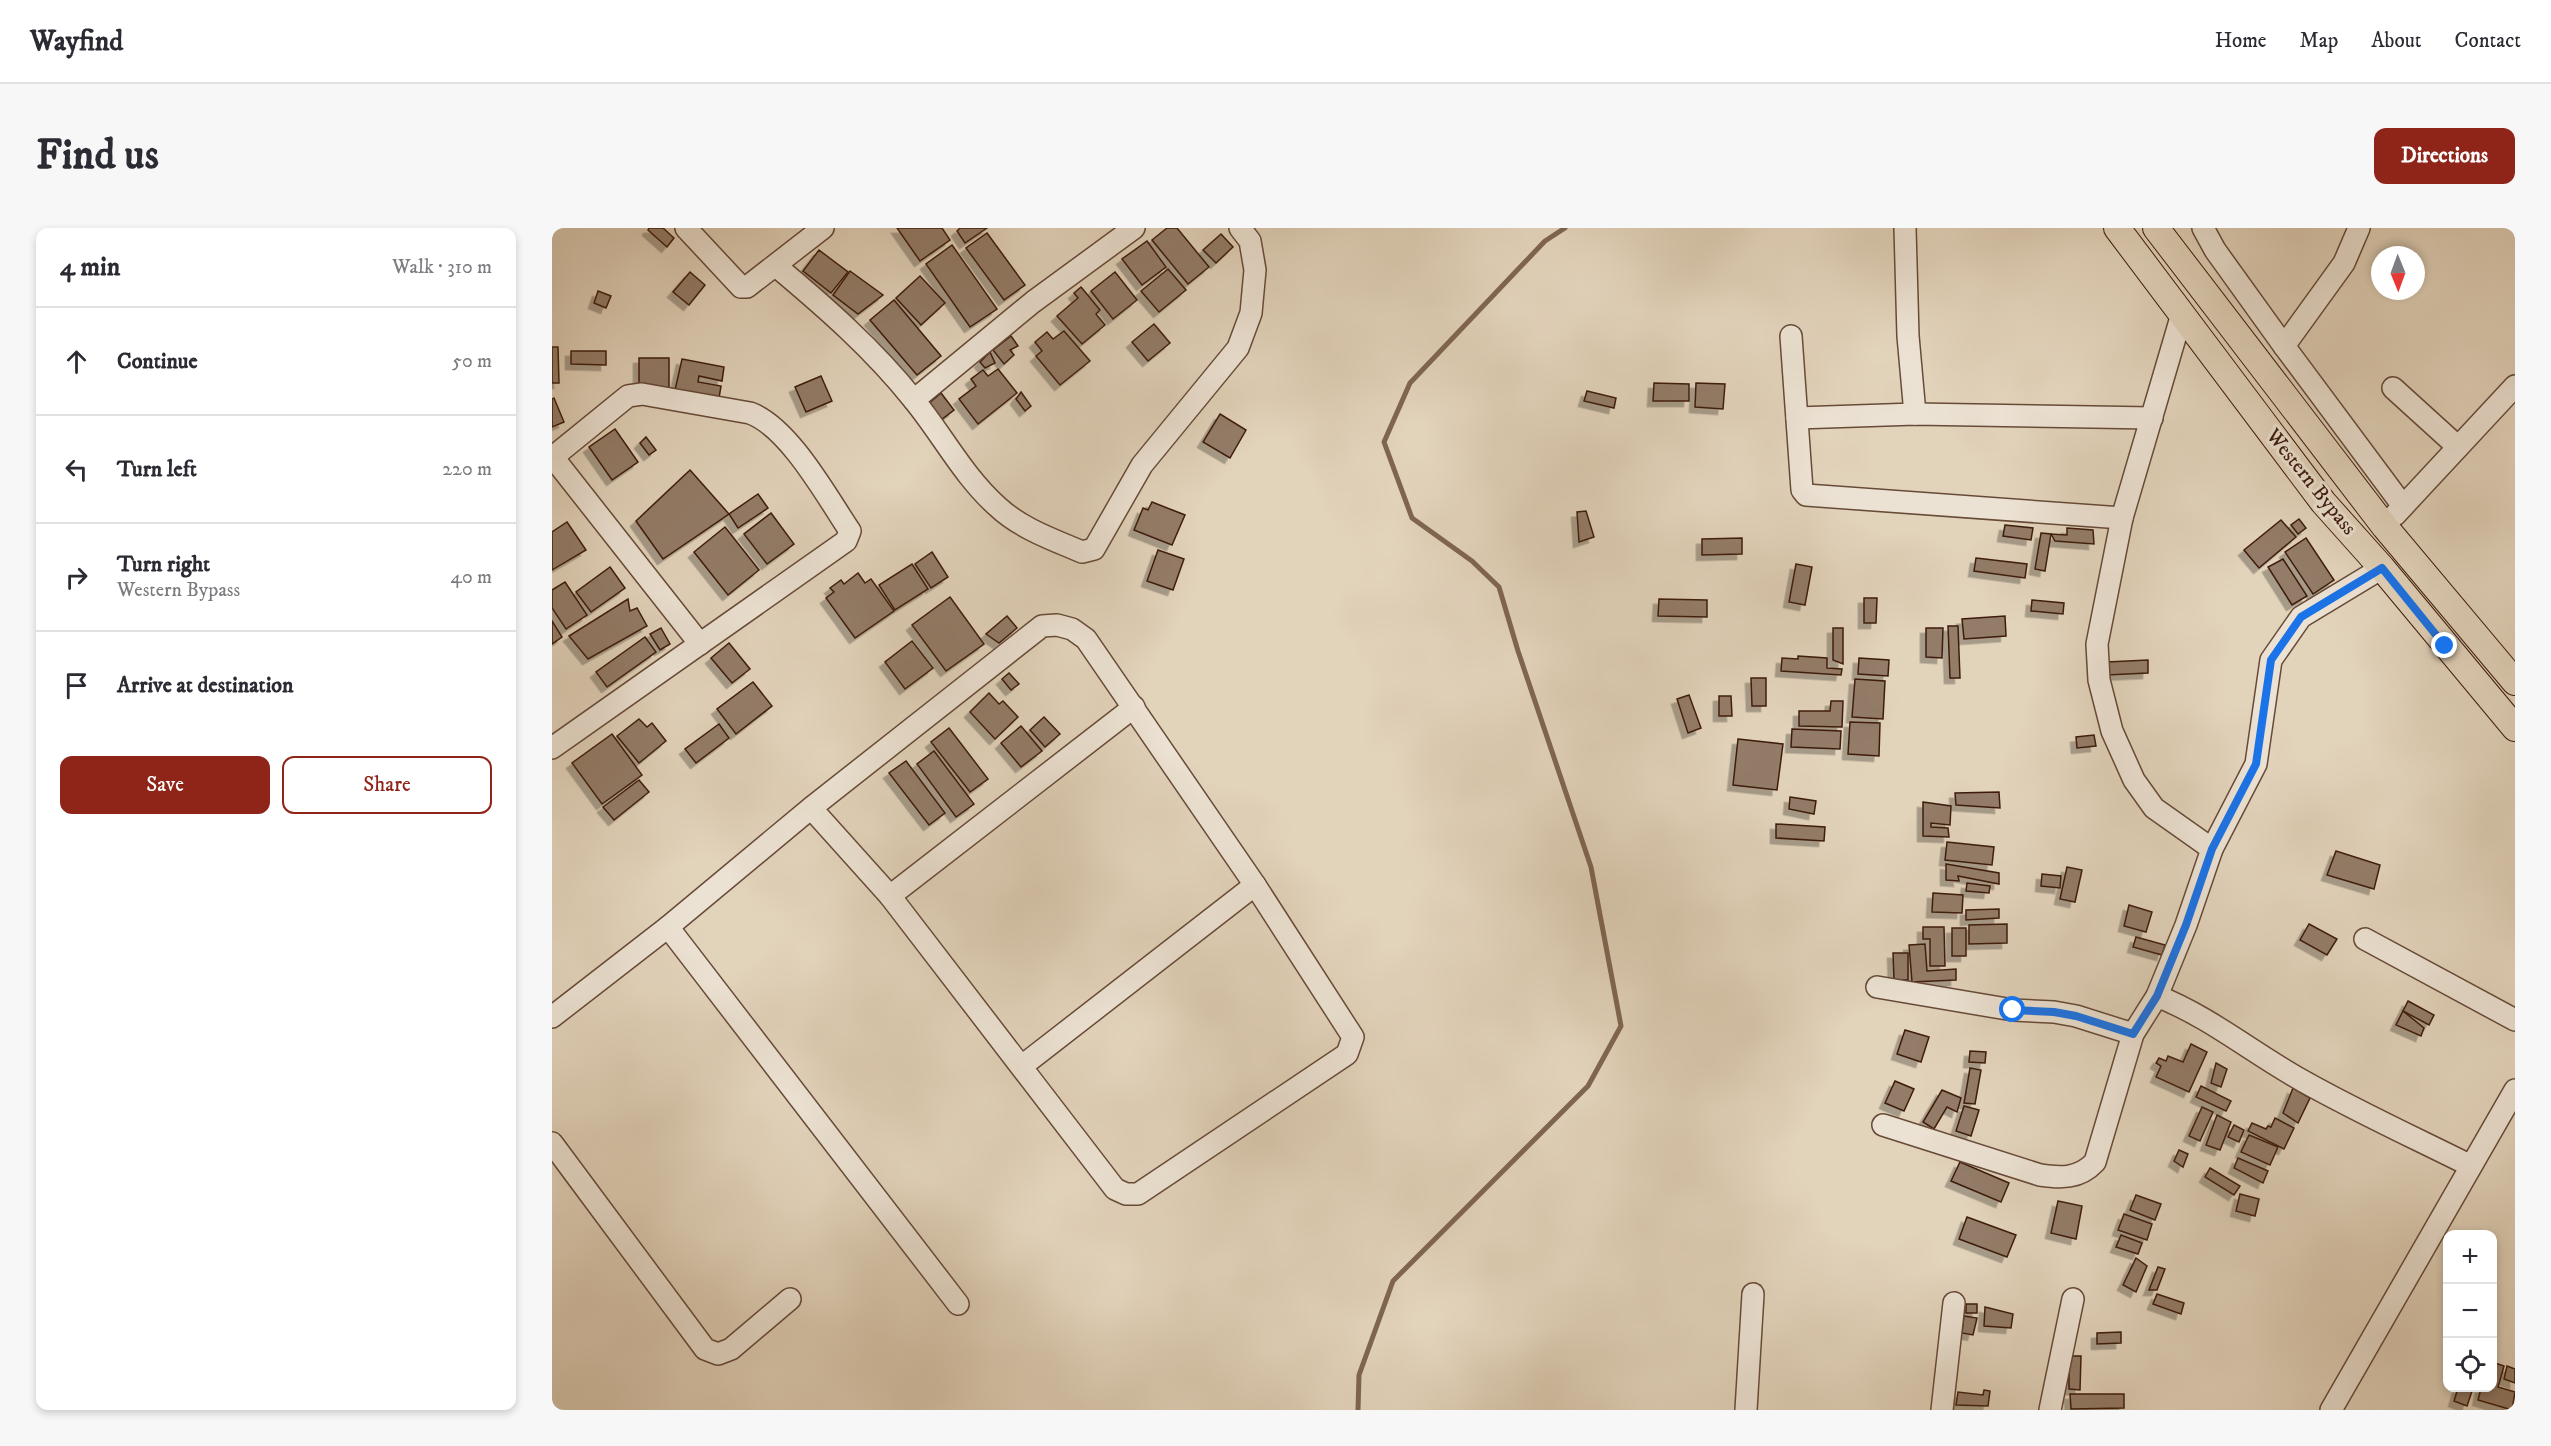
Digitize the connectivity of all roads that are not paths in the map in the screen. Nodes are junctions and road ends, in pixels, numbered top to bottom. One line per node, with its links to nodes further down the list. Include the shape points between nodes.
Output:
1 (686, 228): 10 (street, via 741,287)
2 (823, 228): 10 (street)
3 (1134, 228): 16 (street, via 1033,302)
4 (1239, 228): 16 (street, via 1250,241 1255,270 1251,313 1238,348 1142,465 1094,549 1082,552 999,508 969,476)
5 (1905, 228): 17 (street)
6 (2117, 228): 11 (main road, Western Bypass)
7 (2156, 228): 24 (main road, Western Bypass)
8 (2203, 228): 13 (street)
9 (2359, 228): 13 (street, via 2344,263)
10 (776, 266): 16 (street, via 829,310)
11 (2182, 314): 19 (street); 25 (main road, Western Bypass, via 2323,502)
12 (1791, 336): 18 (street)
13 (2284, 346): 22 (street)
14 (2515, 386): 20 (street)
15 (2393, 388): 20 (street)
16 (915, 400)
17 (1915, 414): 18 (street); 19 (street)
18 (1797, 418): 23 (street, via 1802,490 1806,495)
19 (2152, 418): 23 (street)
20 (2458, 447): 22 (street)
21 (553, 456): 26 (street); 26 (street, via 628,396 642,394 760,416 800,455 850,531 849,537)
22 (2403, 506): 24 (street)
23 (2122, 518): 32 (street, via 2097,644 2099,680 2112,731 2134,780 2154,808)
24 (2385, 527): 27 (main road, Western Bypass)
25 (2382, 568): 29 (main road, Western Bypass); 32 (street, via 2301,617 2271,660 2256,764)
26 (700, 644): 30 (street)
27 (2515, 682)
28 (1134, 707): 31 (street, via 1086,639 1072,629 1042,626); 33 (street); 34 (street)
29 (2515, 728)
30 (552, 748)
31 (811, 808): 34 (street); 35 (street)
32 (2212, 849): 38 (street)
33 (1255, 885): 42 (street); 42 (street, via 1353,1037 1347,1054 1138,1194 1115,1189)
34 (890, 896): 42 (street)
35 (668, 927): 39 (street); 51 (street)
36 (2365, 939): 40 (street)
37 (1876, 987): 41 (street, via 2013,1010 2065,1014)
38 (2157, 996): 41 (street); 46 (street, via 2214,1025 2302,1081)
39 (552, 1017)
40 (2515, 1020)
41 (2133, 1034): 44 (street, via 2095,1162 2076,1175 2040,1175)
42 (1022, 1066)
43 (2515, 1090): 46 (street)
44 (1882, 1125)
45 (552, 1143): 48 (street, via 705,1349 718,1353 731,1349)
46 (2471, 1166): 55 (street)
47 (1753, 1294): 52 (street)
48 (790, 1299)
49 (2073, 1299): 54 (street)
50 (1954, 1303): 53 (street)
51 (958, 1304)
52 (1746, 1410)
53 (1942, 1410)
54 (2050, 1410)
55 (2331, 1410)

